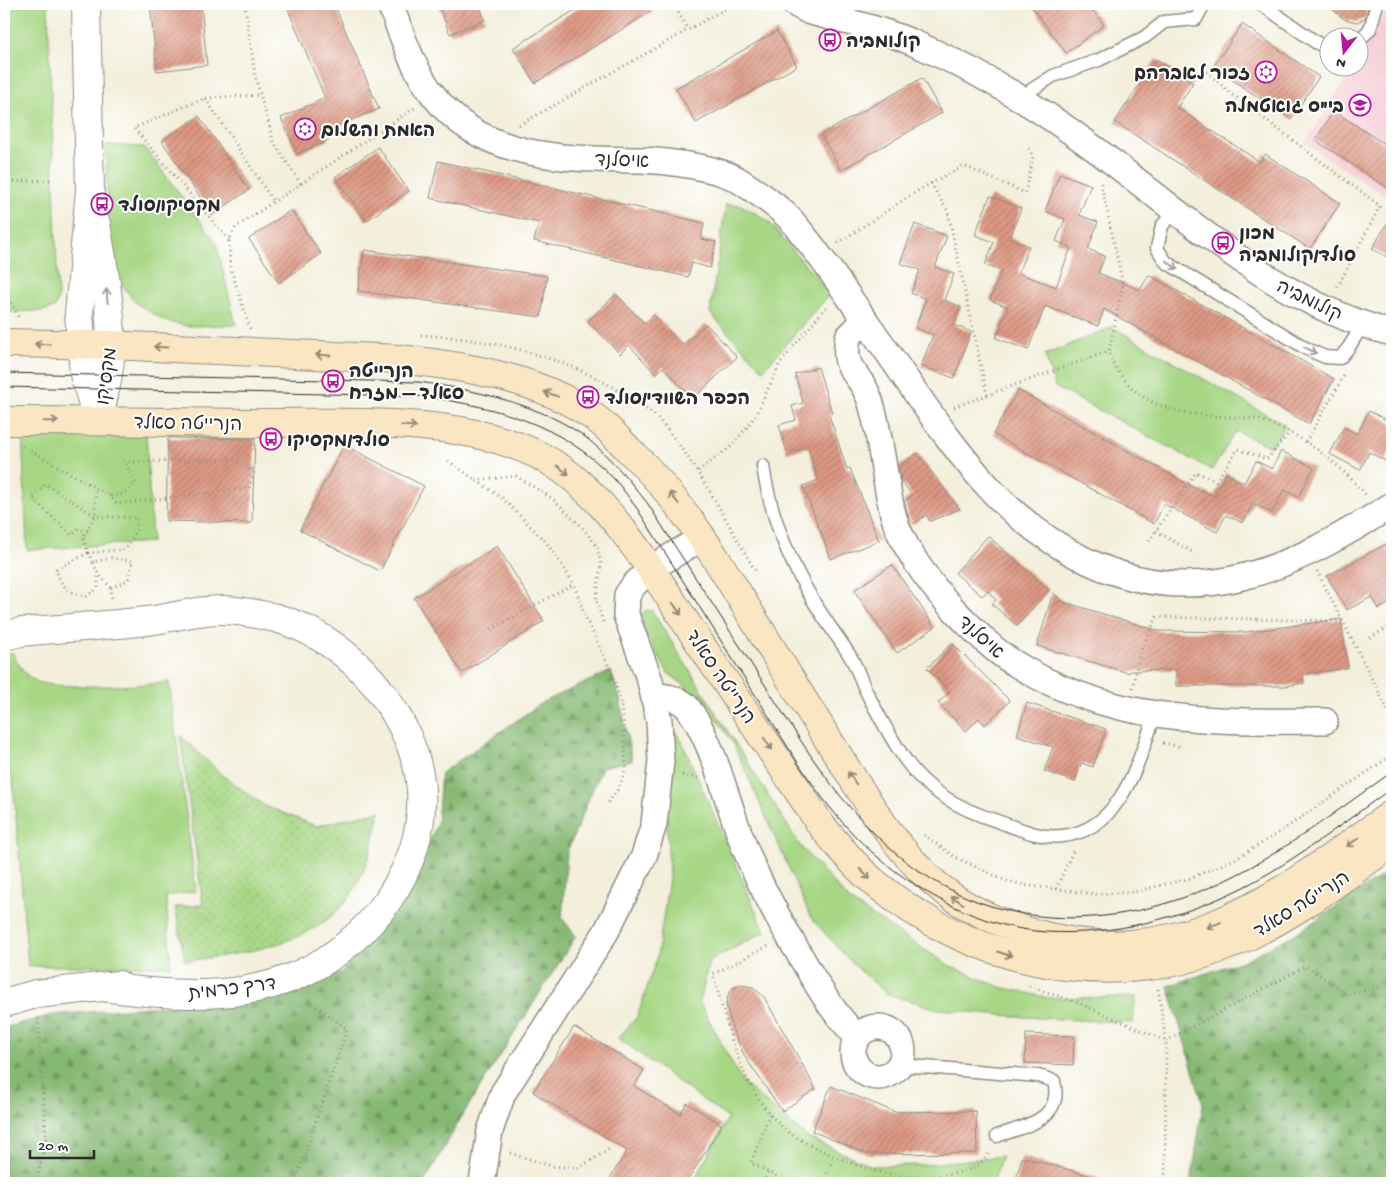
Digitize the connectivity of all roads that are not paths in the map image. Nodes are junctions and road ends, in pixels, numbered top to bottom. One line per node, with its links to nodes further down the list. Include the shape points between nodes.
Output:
1 (86, 4): 10 (street, מקסיקו)
2 (390, 4): 12 (street, איסלנד, via 421,76 453,117 491,141 541,156 659,161 698,167 736,178 790,218)
3 (794, 4): 9 (street, קולומביה, via 810,12 914,43 987,78)
4 (1262, 4): 8 (lane)
5 (1377, 4): 7 (lane)
6 (1202, 8): 9 (lane, via 1196,19 1164,22 1145,37 1099,60 1053,76)
7 (1368, 31)
8 (1318, 44)
9 (1019, 98): 11 (street, קולומביה, via 1094,148)
10 (90, 190): 16 (street, מקסיקו, via 80,303); 17 (street, מקסיקו, one-way to 10, via 106,281)
11 (1175, 210): 13 (street, קולומביה, via 1257,272 1294,294); 13 (lane, one-way to 13, via 1162,226 1157,248 1166,262 1307,349 1325,357 1340,358)
12 (865, 320): 21 (street, איסלנד, via 962,455 1034,531 1072,554 1133,580 1191,585 1251,575 1308,553); 27 (street, איסלנד, via 848,337 847,364 868,395 896,524 917,562 946,602 1010,661 1052,685)
13 (1363, 324): 14 (street, קולומביה)
14 (1392, 334)
15 (4, 343): 16 (main road, one-way to 15)
16 (81, 344): 17 (main road, הנרייטה סאלד); 18 (street, מקסיקו, via 88,389)
17 (111, 345): 18 (street, מקסיקו); 22 (main road, הנרייטה סאלד, one-way to 17, via 647,467 592,416 559,396 525,384 463,368 400,359)
18 (98, 420): 19 (main road, הנרייטה סאלד, one-way to 18); 23 (main road, הנרייטה סאלד, one-way to 23, via 379,424 453,429 493,438 543,456 565,471 613,520)
19 (4, 422)
20 (763, 466): 27 (lane, via 767,496 776,523 813,601 851,657 867,693 907,762 928,786 952,803 1038,834 1062,837 1081,832 1104,818 1128,787)
21 (1386, 508)
22 (703, 537): 23 (street); 29 (main road, הנרייטה סאלד, one-way to 22, via 1274,896 1241,914 1196,932 1154,943 1096,944 1049,938 1003,924 972,910 928,878 886,827)
23 (650, 569): 26 (street, via 627,595 625,608); 30 (main road, הנרייטה סאלד, one-way to 30, via 821,825 874,883 941,928 977,945 1017,958 1104,968 1155,966 1193,958 1282,919)
24 (149, 621): 25 (street, דרך כרמית); 31 (street, דרך כרמית, via 261,629 293,641 338,668 368,697 400,759 405,800 403,825 396,849 375,892 343,927 306,953 281,964 222,977); 31 (street, דרך כרמית, via 220,610 247,612 306,629 335,645 377,685 403,729 415,759 421,790 419,823 412,854 400,880 367,927 347,946 301,974 255,988 186,994)
25 (10, 632)
26 (654, 696): 33 (street, via 679,700 696,720 755,873 822,994 841,1021); 36 (street, via 659,720 660,761 654,824 644,856 606,932 503,1093 487,1146)
27 (1155, 715): 28 (street, איסלנד, via 1216,722)
28 (1325, 721)
29 (1392, 814)
30 (1392, 843)
31 (103, 986): 32 (street, דרך כרמית, via 36,994)
32 (4, 1003)
33 (858, 1037): 34 (street, via 872,1028 881,1027 894,1033 903,1048); 34 (street, via 854,1044 855,1062 859,1069 867,1074 884,1076)
34 (899, 1065): 35 (lane, via 1038,1076 1054,1081 1056,1098 1044,1116)
35 (997, 1136)
36 (482, 1183)

